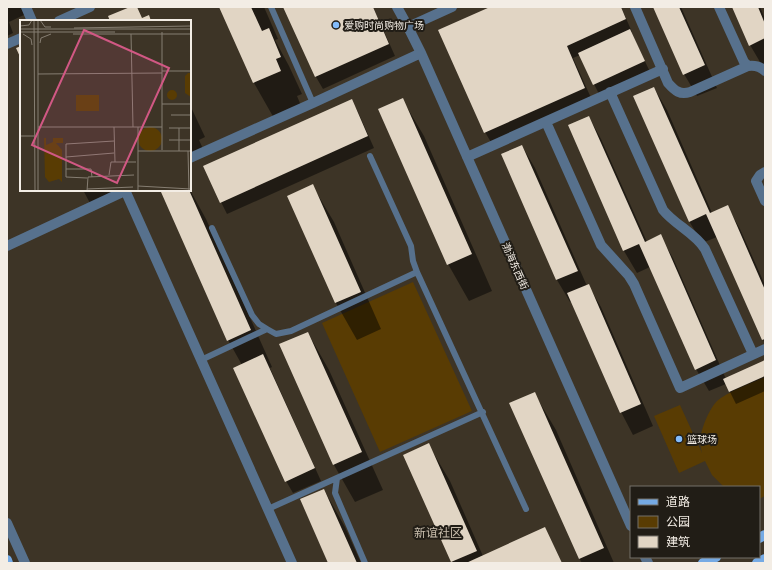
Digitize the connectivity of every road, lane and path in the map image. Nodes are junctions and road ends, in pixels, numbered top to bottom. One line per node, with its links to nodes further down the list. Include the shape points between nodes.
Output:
1 (26, 7): 8 (street)
2 (90, 7): 9 (street)
3 (271, 7): 18 (lane)
4 (397, 7): 10 (street, 渤海东西街)
5 (452, 7): 10 (street)
6 (635, 7): 15 (street)
7 (719, 7): 14 (street)
8 (32, 20)
9 (61, 20)
10 (408, 27): 13 (street, 渤海东西街)
11 (20, 38): 12 (street)
12 (7, 44)
13 (421, 53): 18 (street); 21 (street, 渤海东西街)
14 (748, 66): 15 (street, via 684,94 678,93 668,83); 16 (street, via 754,65)
15 (663, 68): 17 (street)
16 (765, 71)
17 (610, 92): 19 (street); 32 (street, via 663,210 700,240)
18 (313, 103): 22 (street)
19 (546, 122): 21 (street); 32 (street, via 600,246 634,284 680,388)
20 (370, 156): 29 (lane, via 410,246)
21 (466, 157): 39 (street, 渤海东西街)
22 (191, 158)
23 (765, 172): 26 (street, via 756,181)
24 (124, 191): 28 (street)
25 (126, 191): 33 (street)
26 (765, 201)
27 (212, 228): 30 (lane, via 252,315)
28 (7, 246)
29 (417, 272): 30 (lane, via 292,332 276,334); 34 (lane)
30 (267, 329): 33 (lane)
31 (765, 349): 32 (street)
32 (753, 354)
33 (202, 360): 36 (street)
34 (483, 412): 35 (lane); 37 (lane)
35 (337, 478): 36 (lane); 46 (lane, via 335,493)
36 (268, 509): 45 (street)
37 (526, 509)
38 (7, 523): 44 (street)
39 (630, 524)
40 (714, 558): 47 (main road)
41 (7, 560): 43 (main road)
42 (765, 560): 48 (main road)
43 (8, 563)
44 (25, 563)
45 (292, 563)
46 (365, 563)
47 (703, 563)
48 (757, 563)

